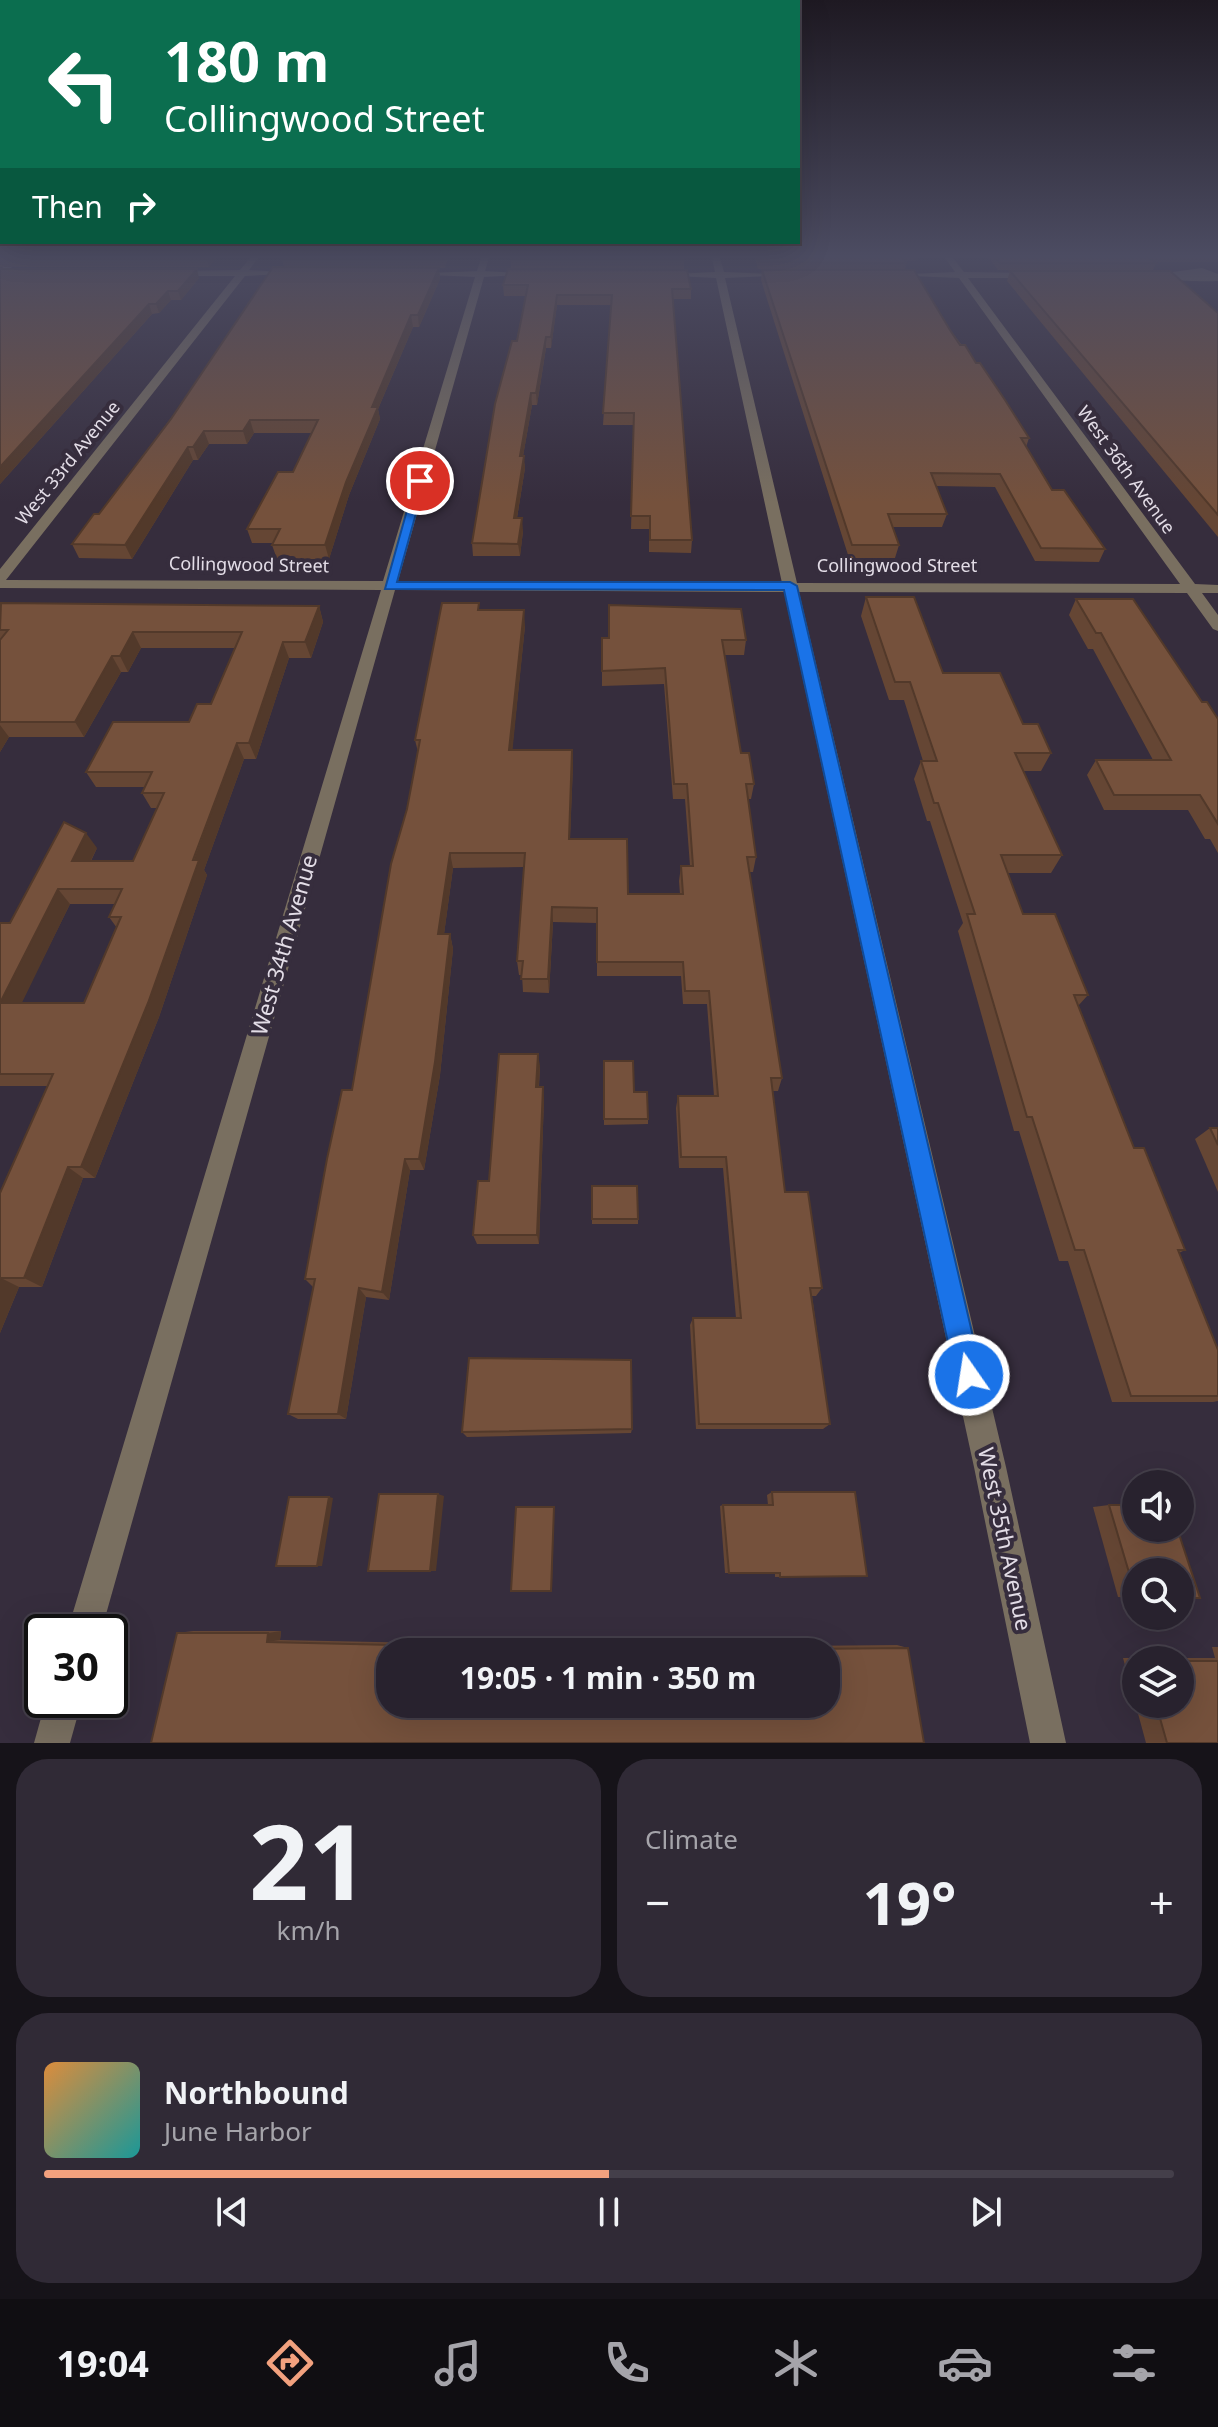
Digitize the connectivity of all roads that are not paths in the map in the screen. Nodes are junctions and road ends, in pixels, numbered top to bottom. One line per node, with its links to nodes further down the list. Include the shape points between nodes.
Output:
1 (189, 339): 5 (street, West 33rd Avenue)
2 (461, 339): 7 (street, West 34th Avenue)
3 (735, 339): 8 (street, West 35th Avenue)
4 (1008, 339): 9 (street, West 36th Avenue)
5 (0, 578)
6 (0, 584): 7 (street, Collingwood Street)
7 (390, 586): 8 (street, Collingwood Street); 12 (street, West 34th Avenue)
8 (790, 586): 9 (street, Collingwood Street); 15 (street, West 35th Avenue)
9 (1190, 589): 10 (street, Collingwood Street); 11 (street, West 36th Avenue)
10 (1218, 589)
11 (1218, 626)
12 (89, 1614)
13 (59, 1718): 14 (street)
14 (52, 1743)
15 (1048, 1743)

